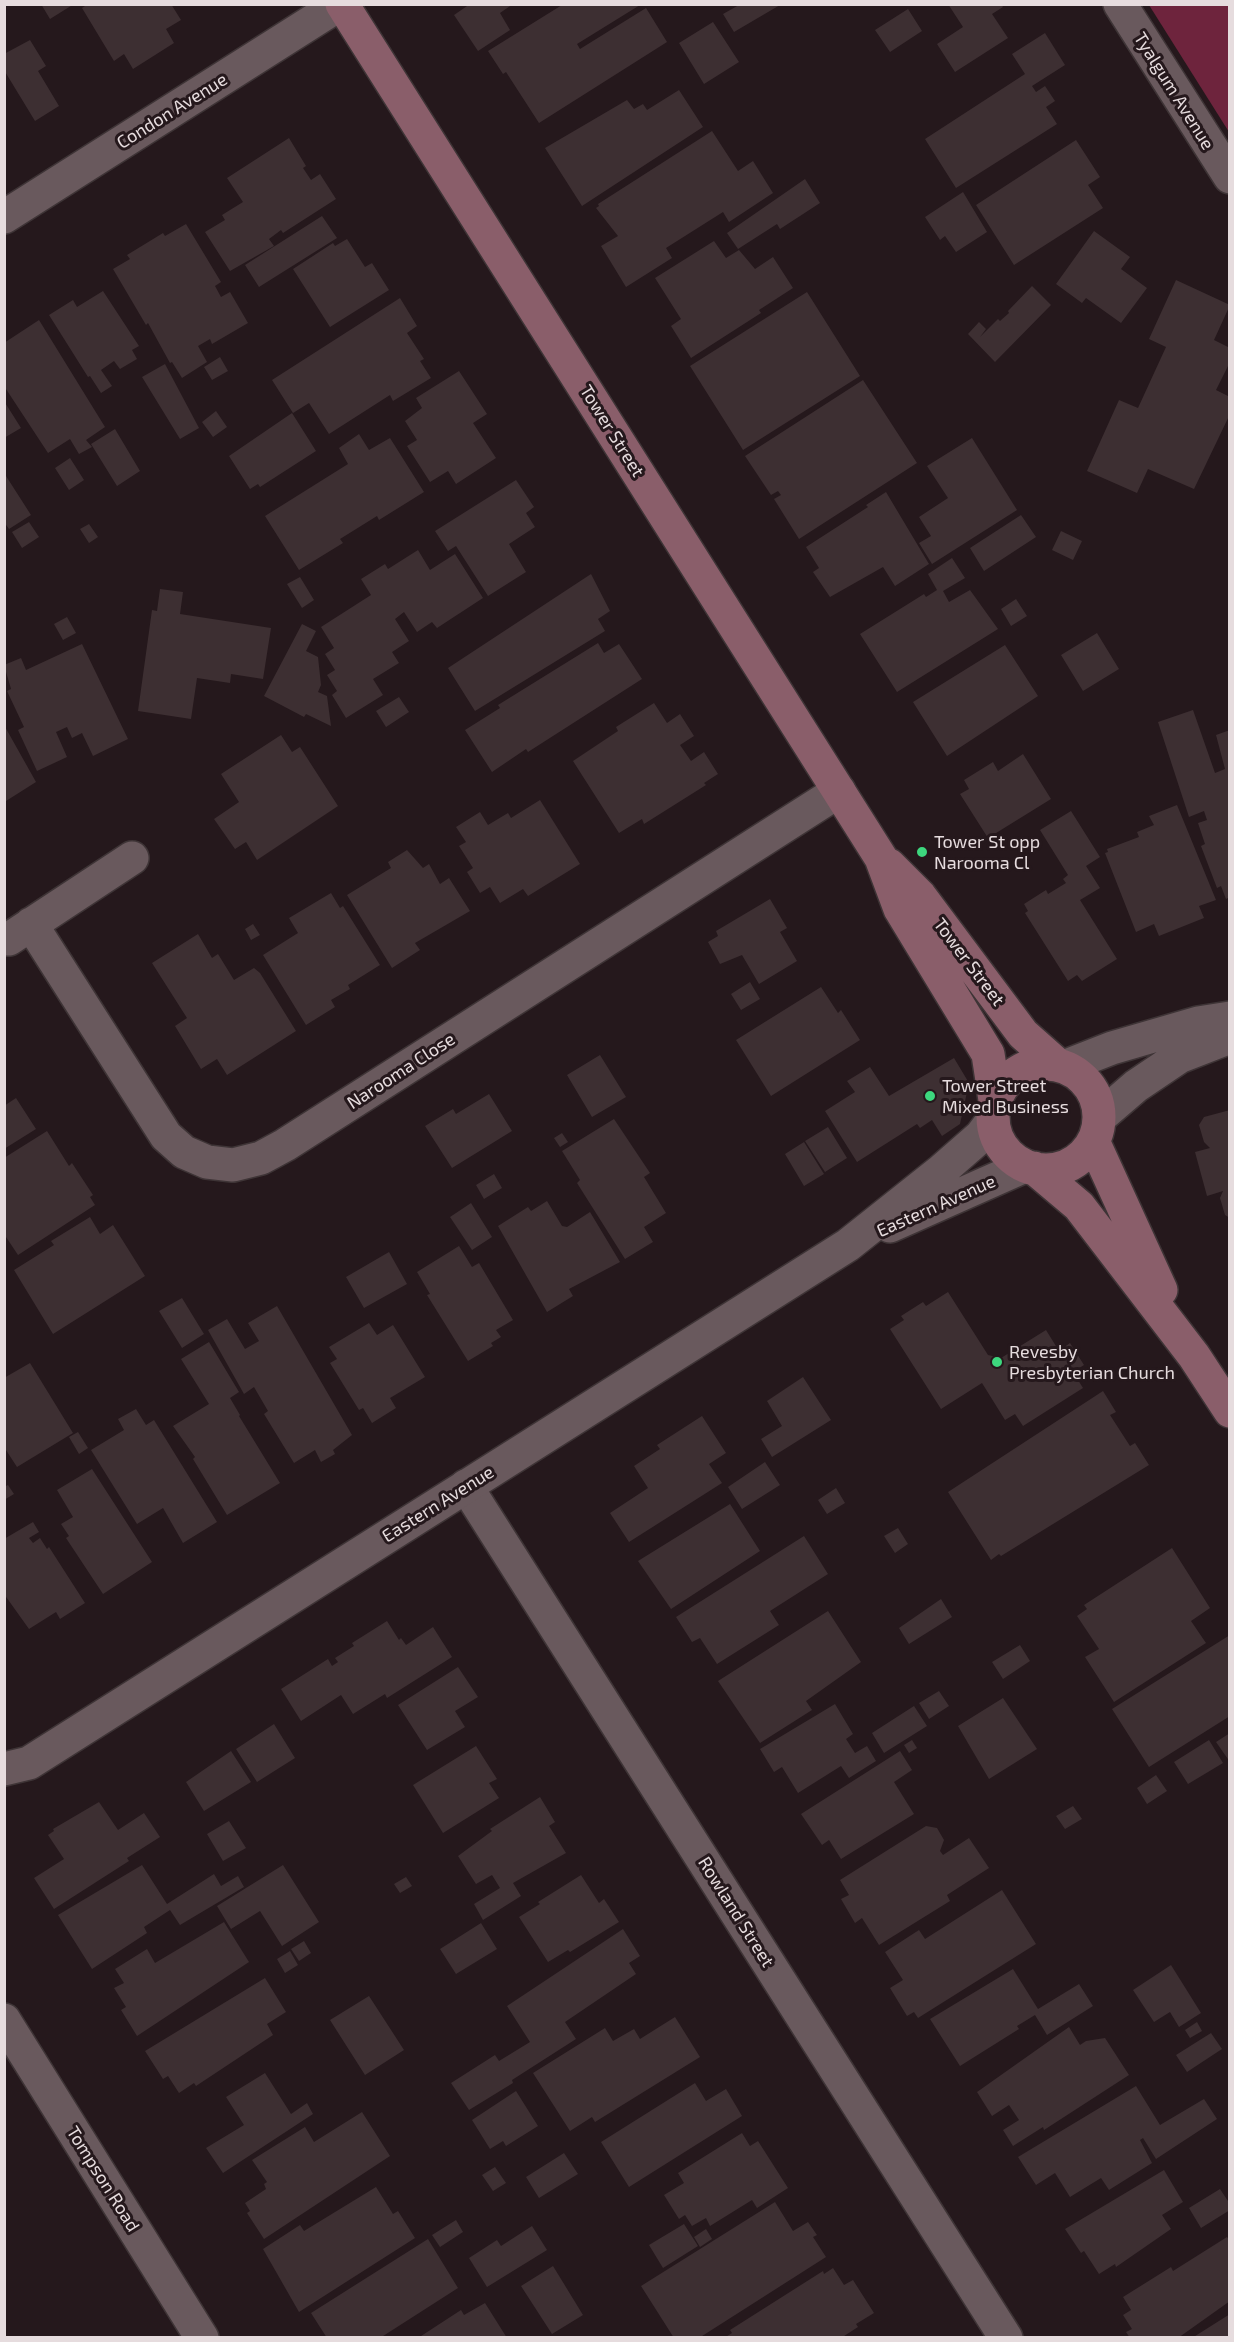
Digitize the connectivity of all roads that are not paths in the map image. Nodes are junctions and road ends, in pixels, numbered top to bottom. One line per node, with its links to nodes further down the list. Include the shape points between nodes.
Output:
1 (341, 4): 4 (street, Condon Avenue); 5 (main road, Tower Street)
2 (1119, 4): 3 (street, Tyalgum Avenue)
3 (1230, 177)
4 (4, 217)
5 (839, 791): 6 (street, Narooma Close, via 285,1145 261,1158 233,1165 207,1162 184,1152 166,1136 20,932); 7 (main road, Tower Street)
6 (132, 858)
7 (881, 858): 10 (main road, Tower Street, via 920,896 1023,1034); 11 (main road, Tower Street, via 900,909 988,1054)
8 (1230, 1018): 10 (street, via 1198,1023)
9 (1230, 1036): 12 (street, via 1179,1057 1136,1086)
10 (1062, 1065): 11 (main road, via 1038,1063 1019,1070 1005,1083); 12 (main road, via 1091,1086 1099,1104)
11 (994, 1110): 13 (main road, via 997,1139 1009,1155); 14 (street, Eastern Avenue, via 981,1136)
12 (1097, 1130): 13 (main road, via 1082,1158 1064,1168 1044,1171); 15 (main road, via 1152,1272)
13 (1030, 1167): 14 (street, Eastern Avenue); 15 (main road, via 1079,1206)
14 (848, 1245): 17 (street, Eastern Avenue)
15 (1194, 1356): 16 (main road)
16 (1230, 1411)
17 (466, 1486): 18 (street, Eastern Avenue); 22 (street, Rowland Street)
18 (16, 1766): 19 (street, Eastern Avenue)
19 (4, 1794)
20 (4, 2020): 21 (street, Tompson Road)
21 (202, 2337)
22 (1006, 2337)

